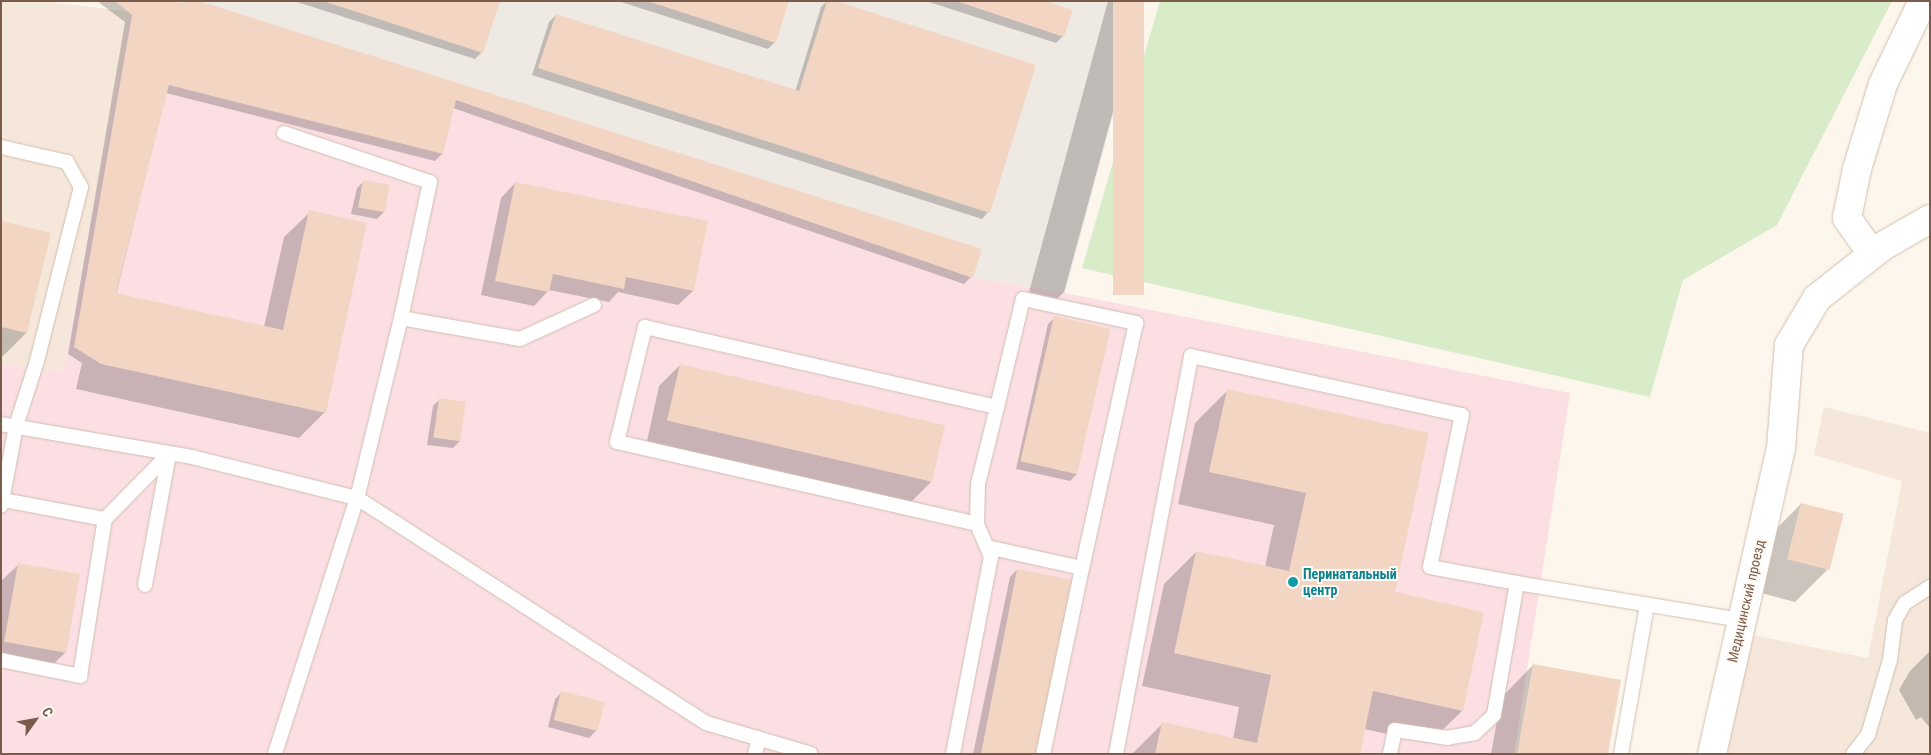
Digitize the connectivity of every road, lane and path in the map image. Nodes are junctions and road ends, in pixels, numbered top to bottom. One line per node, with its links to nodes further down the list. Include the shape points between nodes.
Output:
1 (1923, 1): 5 (street, via 1883,84 1857,169 1847,218)
2 (284, 133): 7 (lane, via 430,182)
3 (1, 147): 10 (lane, via 66,162 81,188 37,361)
4 (1930, 219): 5 (street, Медицинский проезд)
5 (1872, 254): 22 (street, Медицинский проезд, via 1816,298 1789,345 1781,448)
6 (594, 305): 7 (lane, via 520,340)
7 (401, 318): 12 (lane)
8 (997, 407): 15 (lane, via 978,484); 15 (lane, via 645,327 617,442); 17 (lane, via 1023,299 1136,324)
9 (1, 424): 10 (lane)
10 (16, 426): 11 (lane); 13 (lane)
11 (169, 454): 12 (lane); 14 (lane); 19 (lane)
12 (357, 498): 24 (lane, via 706,723); 25 (lane)
13 (2, 503): 14 (lane)
14 (105, 519): 23 (lane, via 80,676)
15 (977, 524): 16 (lane)
16 (987, 547): 17 (lane); 28 (lane, via 991,557)
17 (1082, 568): 29 (lane)
18 (1517, 583): 21 (lane); 30 (lane, via 1430,567 1462,415 1190,356); 31 (lane, via 1494,715 1474,733 1448,738 1395,730)
19 (145, 585)
20 (1930, 588): 34 (lane, via 1905,603 1895,620 1890,660 1868,734)
21 (1647, 605): 22 (lane); 32 (lane)
22 (1741, 620): 33 (street, Медицинский проезд)
23 (1, 660)
24 (759, 738): 26 (lane); 27 (lane)
25 (276, 754)
26 (755, 754)
27 (812, 754)
28 (953, 754)
29 (1043, 754)
30 (1116, 754)
31 (1390, 754)
32 (1622, 754)
33 (1712, 754)
34 (1853, 754)

